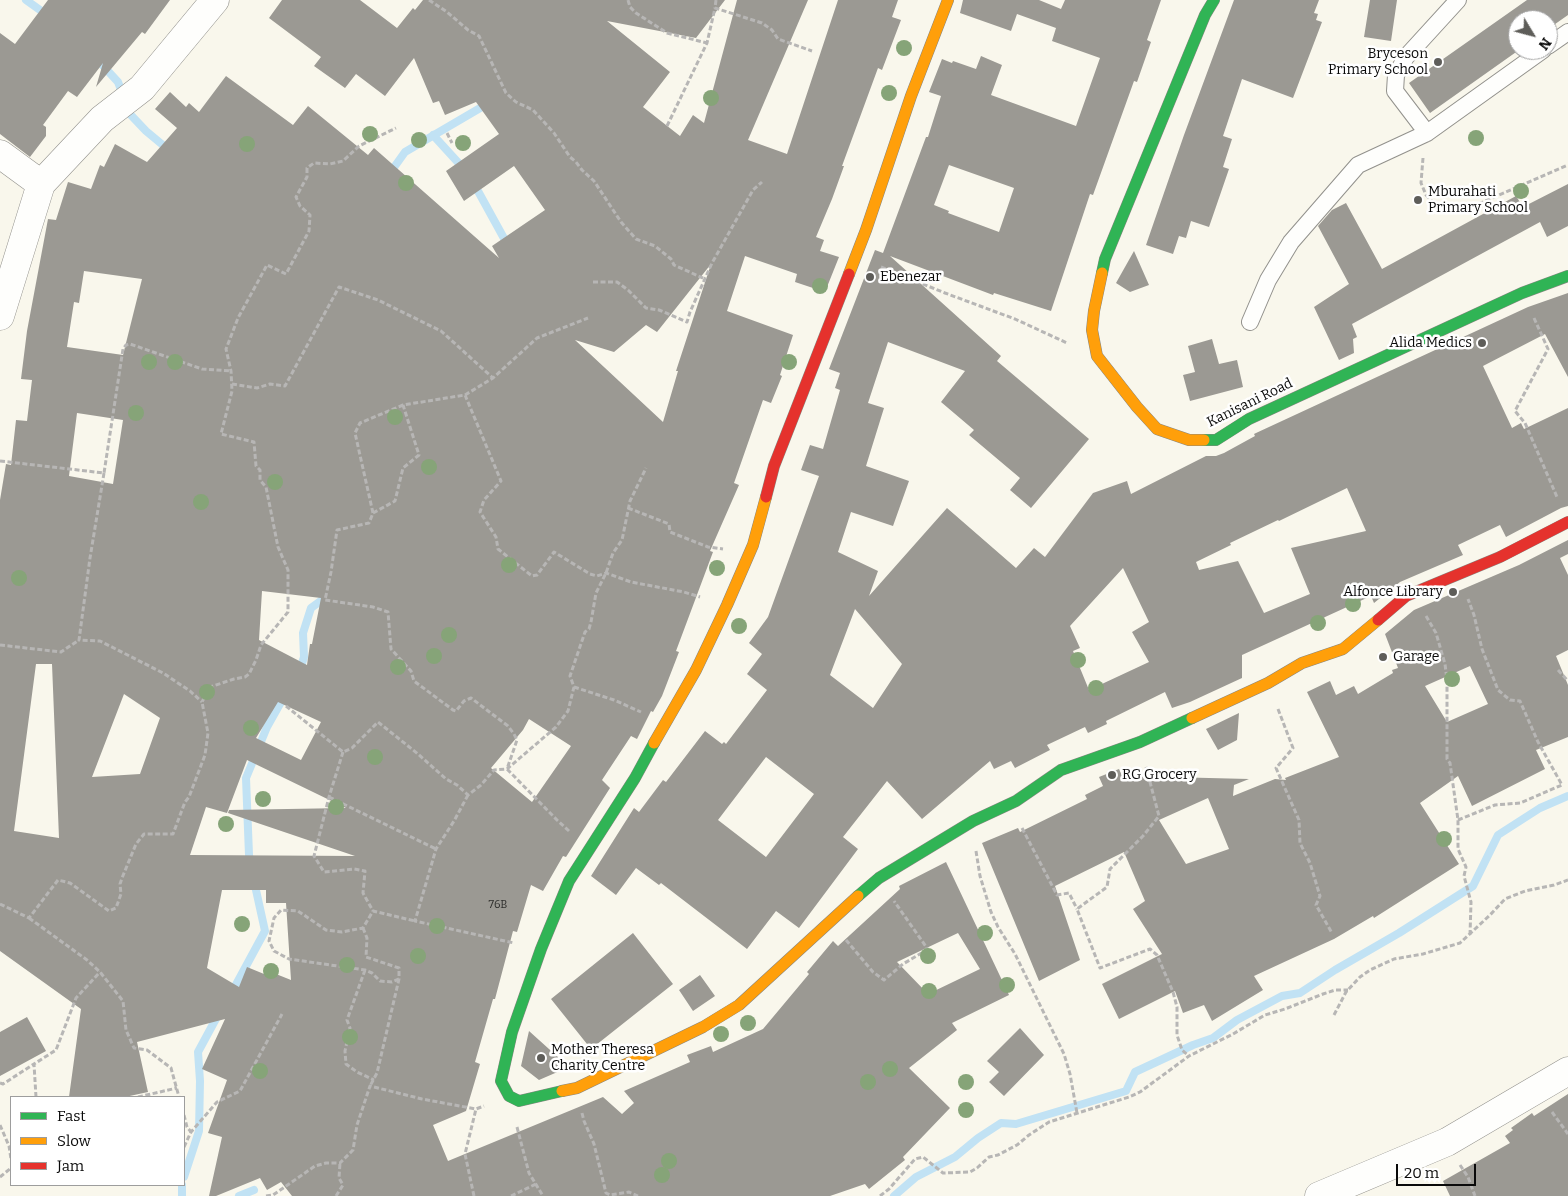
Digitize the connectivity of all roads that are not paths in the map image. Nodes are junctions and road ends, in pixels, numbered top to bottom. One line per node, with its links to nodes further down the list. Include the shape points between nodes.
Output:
1 (215, 0): 8 (street, via 142,88 102,119)
2 (948, 0): 12 (street, via 911,96 866,230 774,466 753,545 696,670 635,778 568,881 512,1032 501,1081 509,1096 519,1101 577,1088 702,1028 739,1005 879,878 973,821 1016,800 1061,770 1140,742 1302,663 1343,649 1406,596 1500,557)
3 (1214, 0): 9 (street, Kanisani Road, via 1105,259 1094,311 1092,330 1097,356 1157,429 1189,440 1216,440 1249,418 1522,293)
4 (1458, 0): 6 (lane, via 1406,57 1396,74 1395,90)
5 (1529, 60): 6 (lane)
6 (1427, 133): 11 (lane, via 1358,165 1291,242 1268,280)
7 (0, 154): 8 (street)
8 (41, 184): 10 (street)
9 (1568, 276)
10 (0, 316)
11 (1250, 322)
12 (1566, 523)
13 (1568, 1071): 14 (street, via 1447,1142)
14 (1319, 1196)

